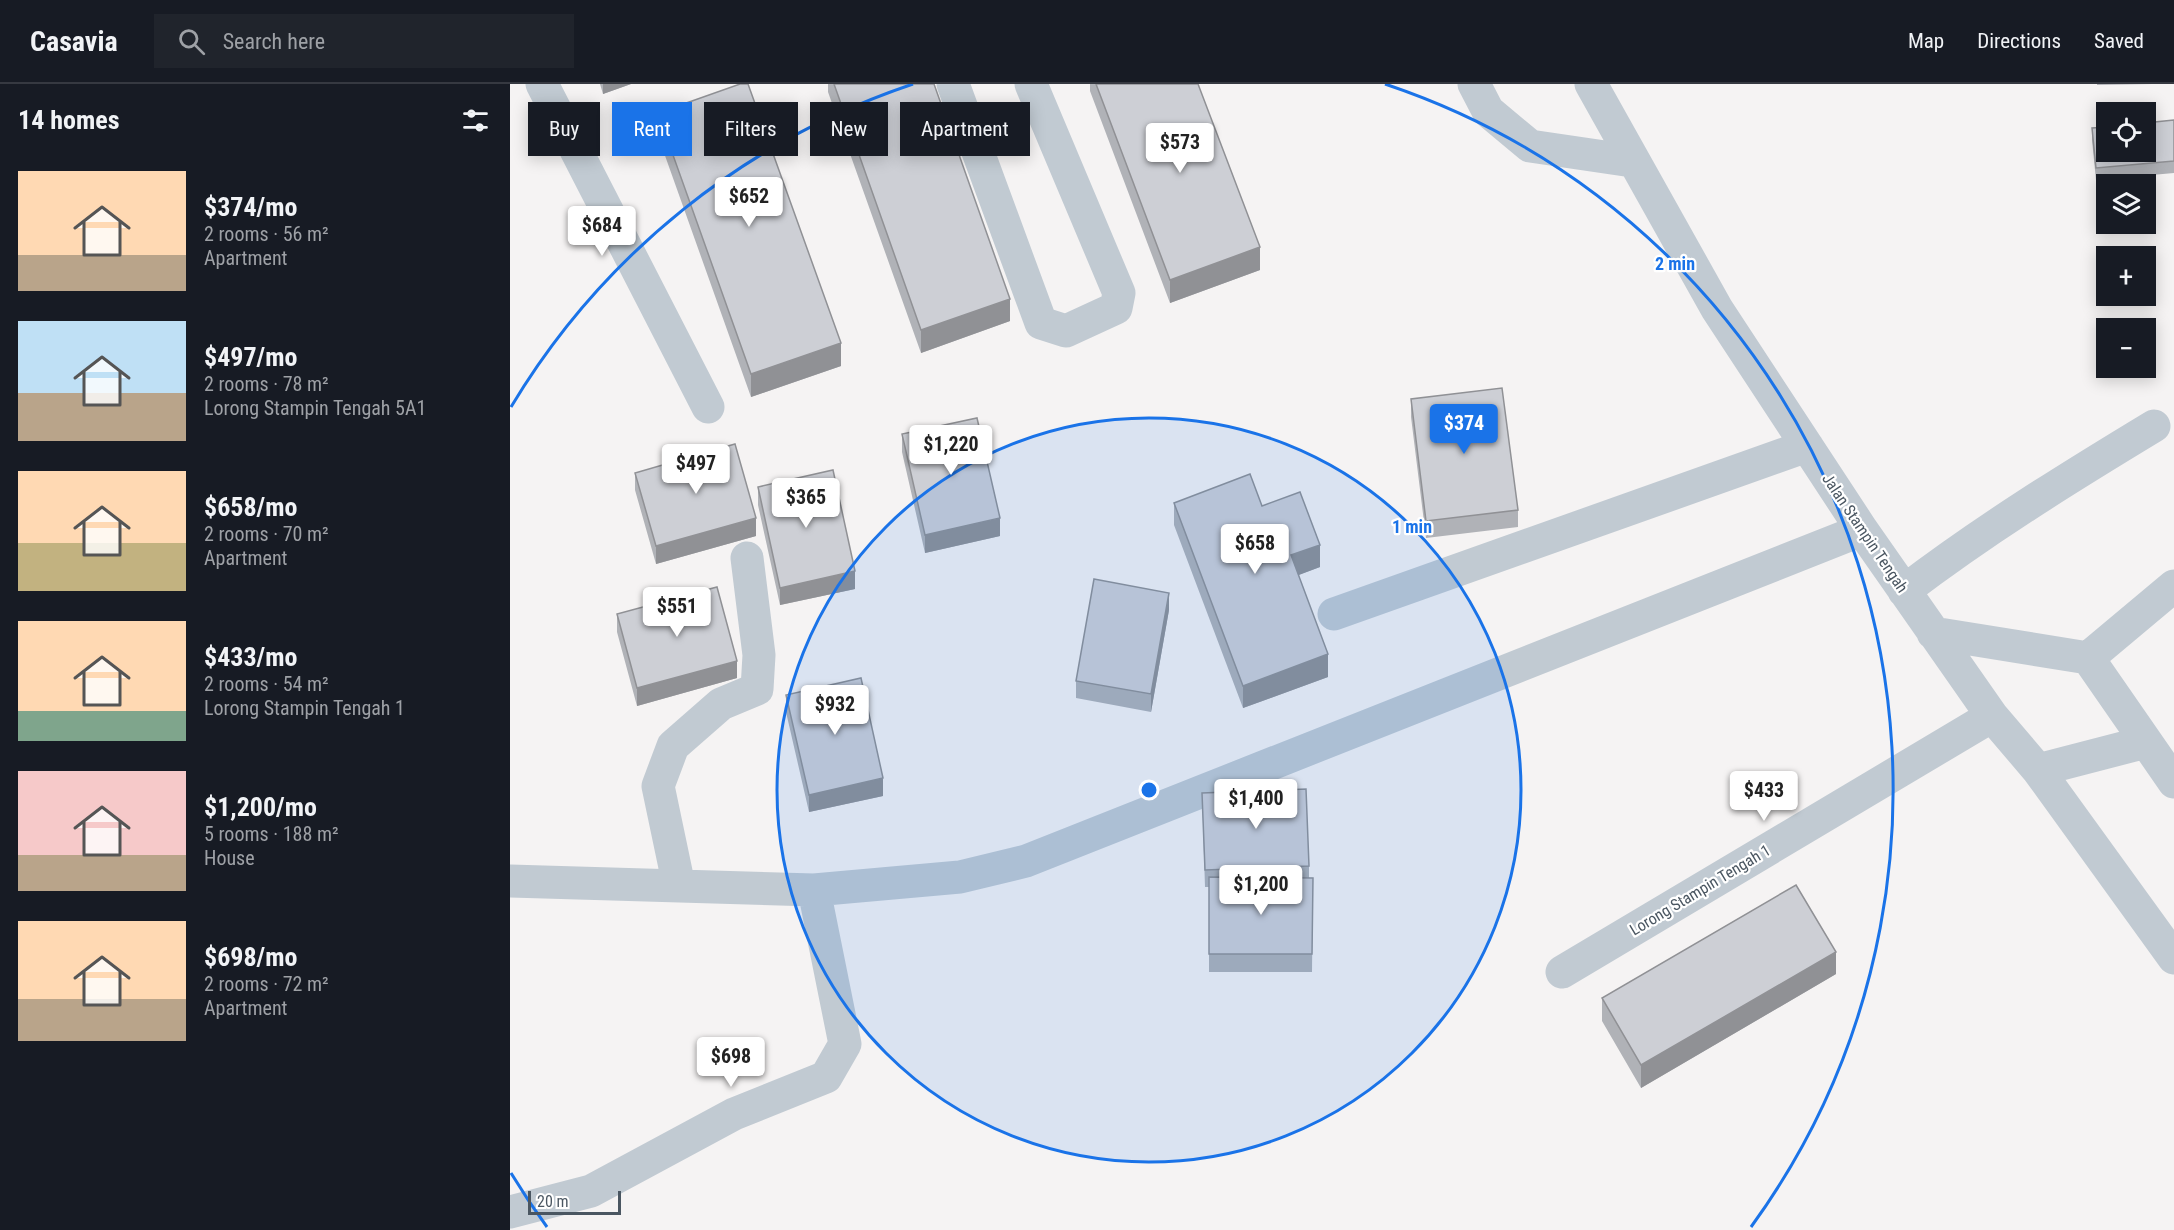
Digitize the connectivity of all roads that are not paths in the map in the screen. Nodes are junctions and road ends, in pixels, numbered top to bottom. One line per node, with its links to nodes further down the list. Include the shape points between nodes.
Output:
1 (542, 84): 7 (street)
2 (953, 84): 3 (street, via 1041,323 1066,331 1116,308 1119,293)
3 (1030, 84)
4 (1474, 84): 6 (street, via 1488,111 1530,146)
5 (1591, 84): 6 (street, Jalan Stampin Tengah)
6 (1632, 161): 9 (street, Jalan Stampin Tengah, via 1718,309)
7 (708, 407)
8 (2154, 426): 13 (street, via 2042,493)
9 (1807, 446): 10 (street, Jalan Stampin Tengah); 14 (street)
10 (1862, 530): 13 (street, Jalan Stampin Tengah); 23 (street, via 1026,861 960,877)
11 (747, 558): 22 (street, via 759,655 757,689 721,704 673,746 658,786)
12 (2174, 586): 16 (street)
13 (1904, 591): 15 (street, Jalan Stampin Tengah)
14 (1334, 614)
15 (1934, 633): 16 (street); 17 (street, Jalan Stampin Tengah)
16 (2088, 658): 18 (street)
17 (1992, 716): 19 (street, Jalan Stampin Tengah); 25 (street, Lorong Stampin Tengah 1)
18 (2146, 742): 19 (street); 20 (street)
19 (2038, 770): 24 (street, Jalan Stampin Tengah)
20 (2174, 782)
21 (510, 881): 22 (street)
22 (679, 886): 23 (street)
23 (814, 890): 26 (street, via 845,1044 826,1077 734,1114 591,1191)
24 (2174, 958)
25 (1562, 972)
26 (510, 1212)

